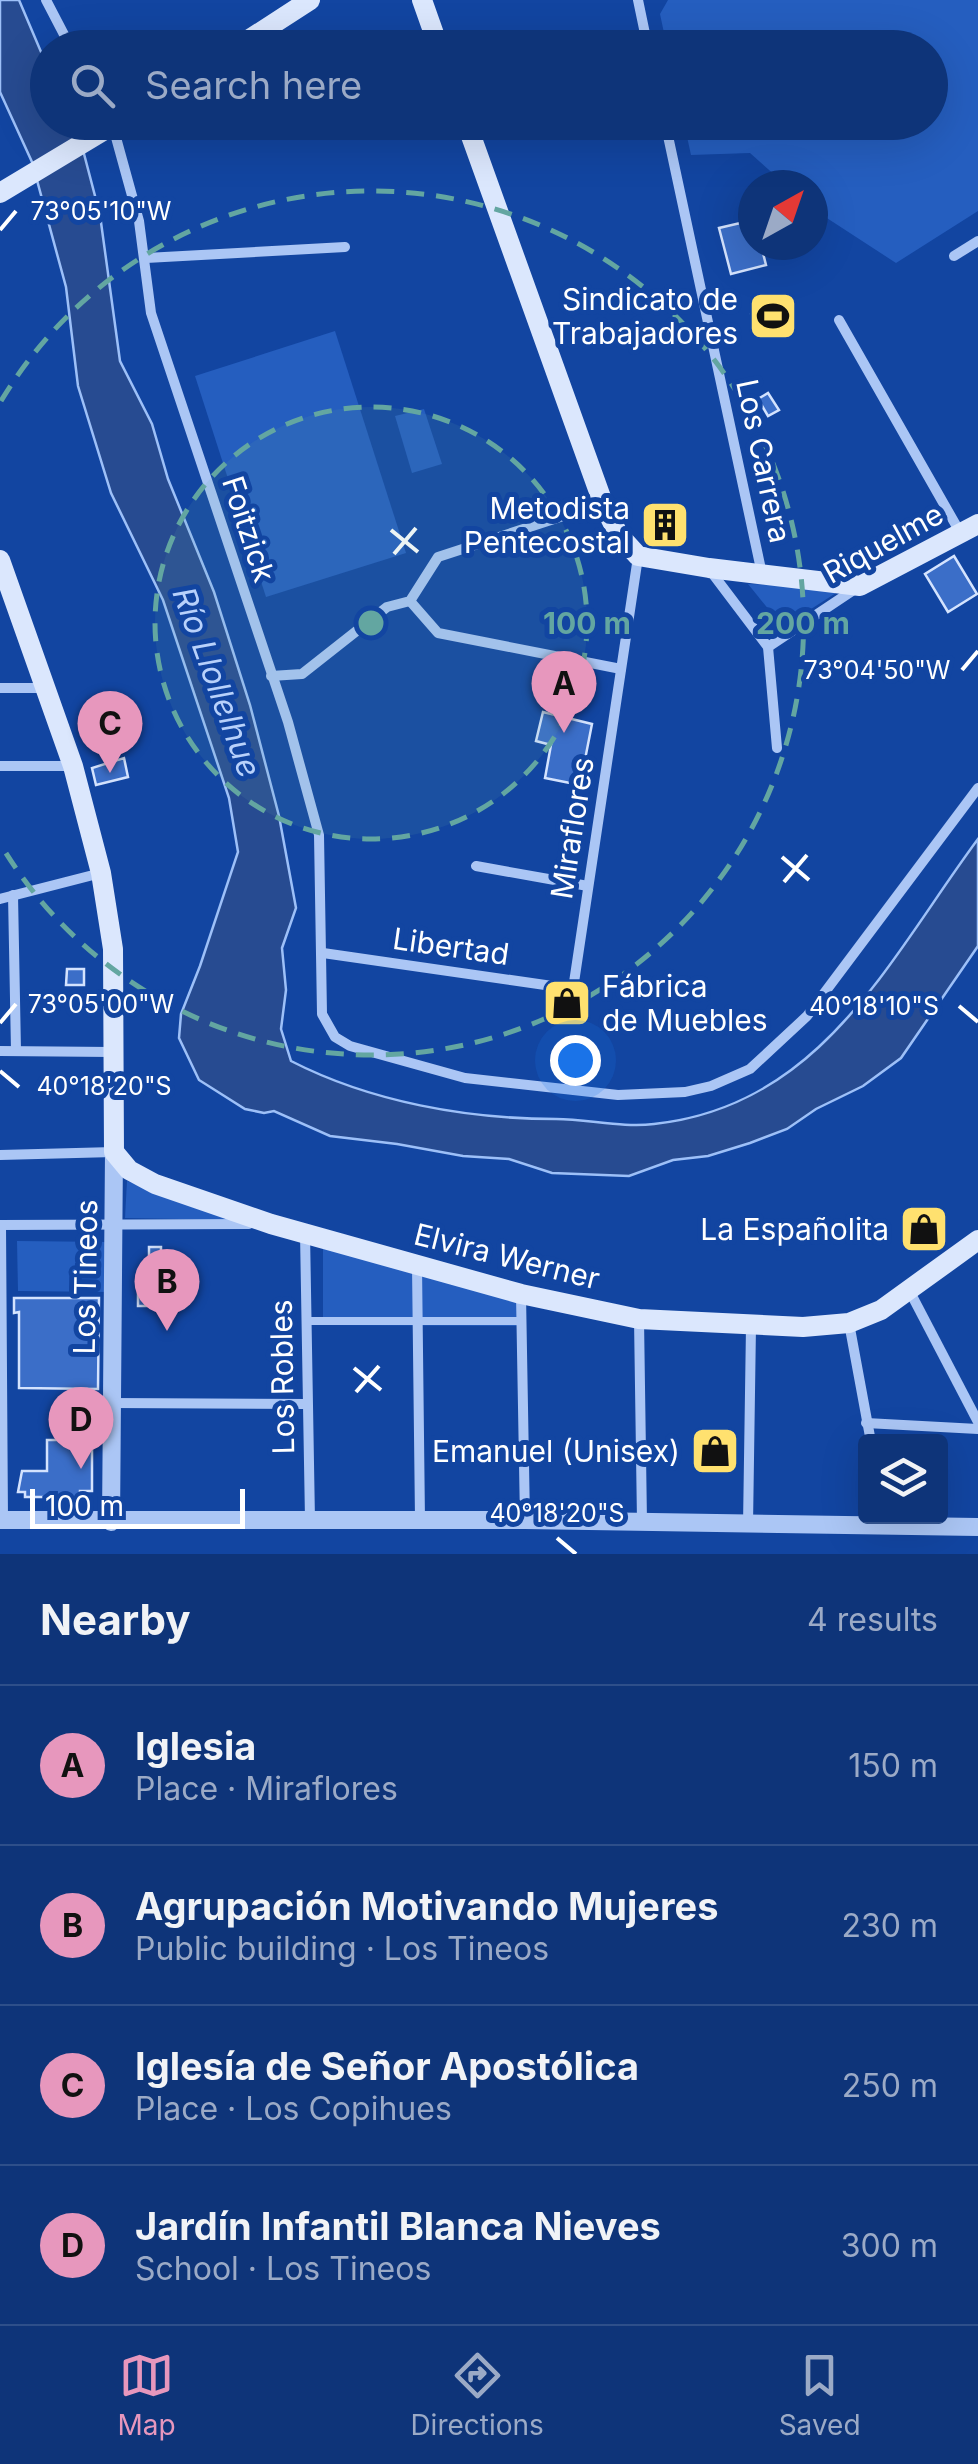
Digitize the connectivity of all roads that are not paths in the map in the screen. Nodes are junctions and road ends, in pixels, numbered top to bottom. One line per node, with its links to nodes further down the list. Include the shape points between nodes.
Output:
1 (46, 0): 5 (street)
2 (310, 0): 6 (main road)
3 (422, 0): 7 (main road)
4 (638, 0): 8 (street)
5 (62, 30)
6 (264, 30)
7 (433, 30)
8 (644, 30)
9 (87, 140): 13 (main road)
10 (116, 140): 17 (street, Foitzick)
11 (472, 140): 19 (main road)
12 (669, 140): 24 (street, Los Carrera)
13 (6, 189)
14 (978, 240): 16 (street)
15 (346, 247): 17 (street)
16 (954, 256)
17 (146, 258): 29 (street, Foitzick, via 151,312)
18 (839, 320): 20 (street)
19 (603, 503): 21 (main road); 26 (street, via 438,557)
20 (970, 529): 25 (main road, Riquelme)
21 (638, 556): 23 (main road); 28 (street, Miraflores)
22 (0, 560): 31 (main road)
23 (709, 568): 24 (main road); 27 (street)
24 (762, 574): 25 (main road)
25 (860, 586): 27 (street, Riquelme)
26 (410, 601): 28 (street, via 438,633); 29 (street, via 387,607 302,674)
27 (768, 647): 32 (street)
28 (621, 669): 38 (street, Miraflores)
29 (272, 676): 41 (street, Foitzick, via 318,836)
30 (0, 688): 31 (street)
31 (46, 688): 34 (main road)
32 (777, 748)
33 (0, 766): 34 (street)
34 (73, 766): 37 (main road)
35 (978, 788): 41 (street, Foitzick, via 807,1016 750,1069 711,1086 618,1095 465,1078 350,1046 324,1022)
36 (476, 866): 38 (street)
37 (101, 873): 39 (street); 45 (main road, via 113,949)
38 (588, 886): 42 (street, Miraflores)
39 (13, 895): 40 (street); 44 (street)
40 (0, 899)
41 (323, 953): 42 (street, Libertad)
42 (573, 989)
43 (0, 1051): 44 (street)
44 (16, 1051): 45 (street)
45 (112, 1052): 46 (main road)
46 (114, 1152): 47 (street); 48 (street, Los Tineos); 49 (main road, via 154,1184)
47 (0, 1155)
48 (114, 1224): 49 (street, Elvira Werner); 50 (street, Elvira Werner); 63 (street, Los Tineos)
49 (270, 1224): 51 (main road, Elvira Werner)
50 (1, 1225): 62 (street)
51 (305, 1233): 53 (main road, Elvira Werner); 57 (street, Los Robles)
52 (977, 1241): 54 (main road, Elvira Werner)
53 (417, 1265): 55 (main road, Elvira Werner); 58 (street)
54 (910, 1290): 60 (main road, Elvira Werner); 66 (street)
55 (521, 1294): 56 (main road, Elvira Werner); 59 (street)
56 (639, 1318): 61 (main road, Elvira Werner); 74 (street)
57 (306, 1320): 58 (lane); 64 (street, Los Robles)
58 (418, 1320): 59 (lane); 70 (street)
59 (522, 1320): 71 (street)
60 (850, 1323): 61 (main road, Elvira Werner); 65 (street)
61 (751, 1326): 76 (street)
62 (1, 1404): 68 (street)
63 (111, 1404): 64 (street); 72 (street, Los Tineos)
64 (307, 1404): 69 (street, Los Robles)
65 (866, 1423): 66 (street); 67 (street)
66 (978, 1425)
67 (869, 1434)
68 (2, 1520): 72 (street)
69 (310, 1520): 70 (street); 72 (street)
70 (420, 1520): 71 (street)
71 (525, 1520): 74 (street)
72 (111, 1522)
73 (858, 1522): 76 (street)
74 (642, 1523): 76 (street)
75 (945, 1524): 77 (street)
76 (748, 1525)
77 (978, 1527)

